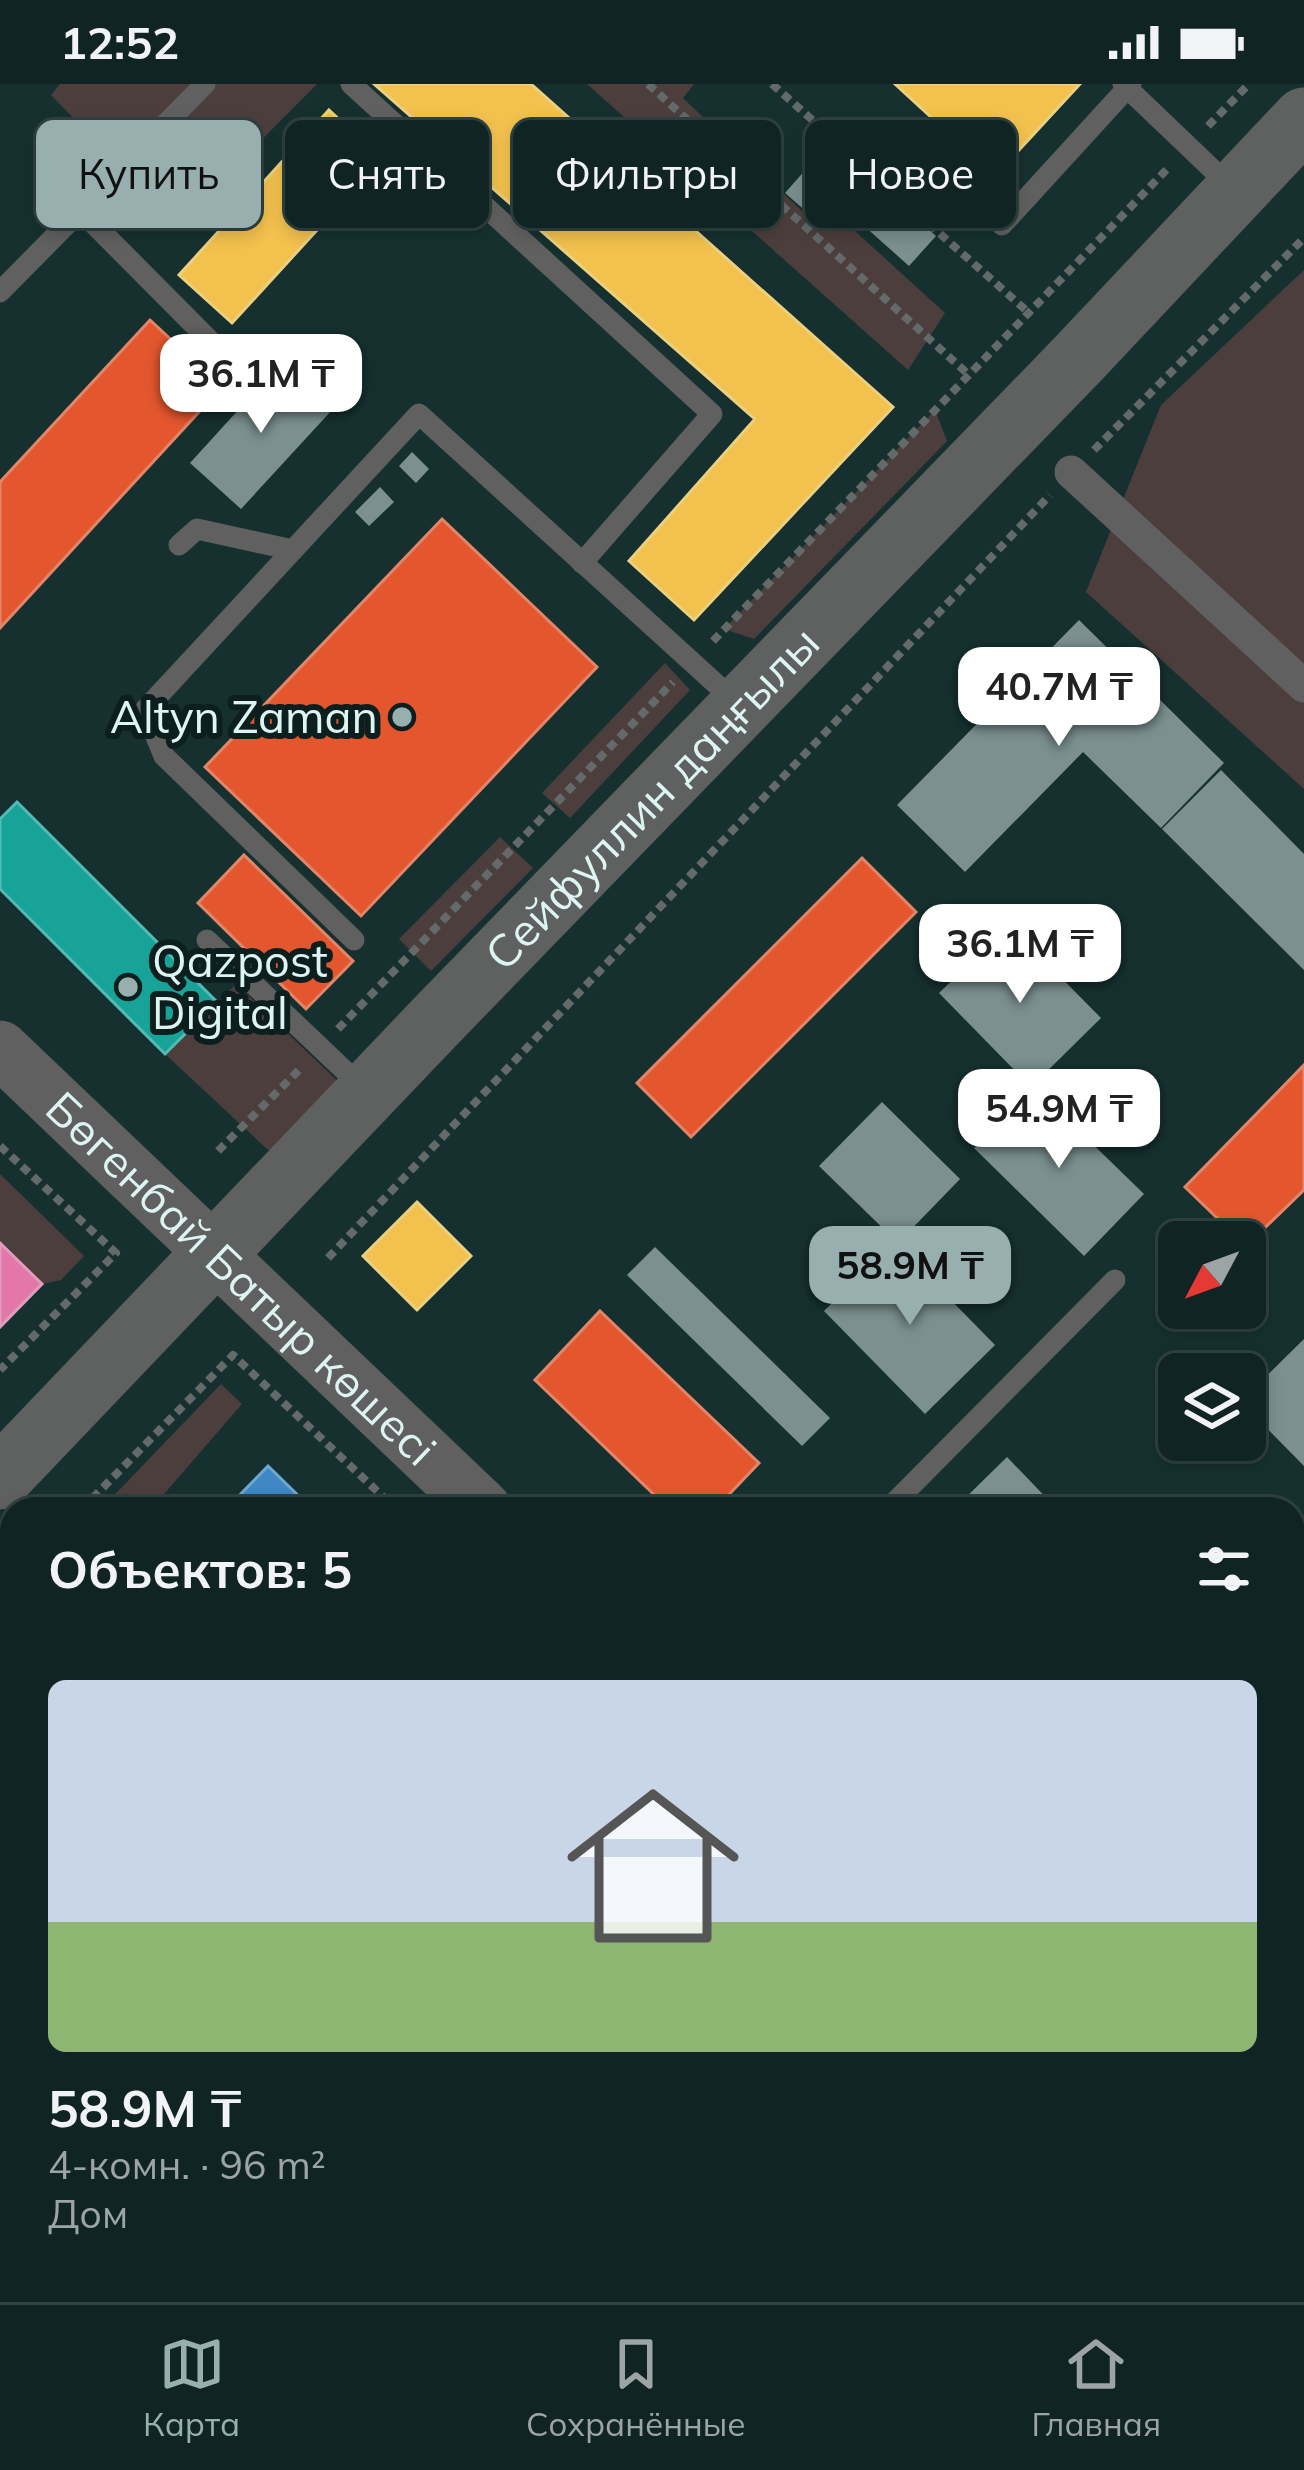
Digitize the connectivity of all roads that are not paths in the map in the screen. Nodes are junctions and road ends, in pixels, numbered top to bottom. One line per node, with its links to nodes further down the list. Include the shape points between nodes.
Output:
1 (205, 84): 5 (lane)
2 (351, 84): 15 (lane, via 712,414)
3 (1128, 86): 6 (lane); 7 (lane)
4 (1304, 119): 6 (main road, Сейфуллин даңғылы)
5 (169, 120)
6 (1234, 189): 17 (main road, Сейфуллин даңғылы)
7 (1016, 210)
8 (62, 228): 10 (lane)
9 (98, 228): 11 (lane)
10 (0, 292)
11 (234, 365)
12 (1072, 472): 16 (street)
13 (179, 545): 14 (lane, via 197,529)
14 (293, 550): 15 (lane, via 419,414); 19 (lane, via 145,710 164,756)
15 (582, 562): 17 (lane)
16 (1304, 686)
17 (742, 707): 21 (main road, Сейфуллин даңғылы)
18 (207, 940): 21 (lane)
19 (354, 940)
20 (0, 1049): 22 (street, Бөгенбай Батыр көшесі)
21 (368, 1092): 22 (main road, Сейфуллин даңғылы)
22 (214, 1253): 24 (main road, Сейфуллин даңғылы); 25 (street, Бөгенбай Батыр көшесі)
23 (1115, 1280): 26 (lane)
24 (0, 1478)
25 (470, 1497)
26 (900, 1497)

